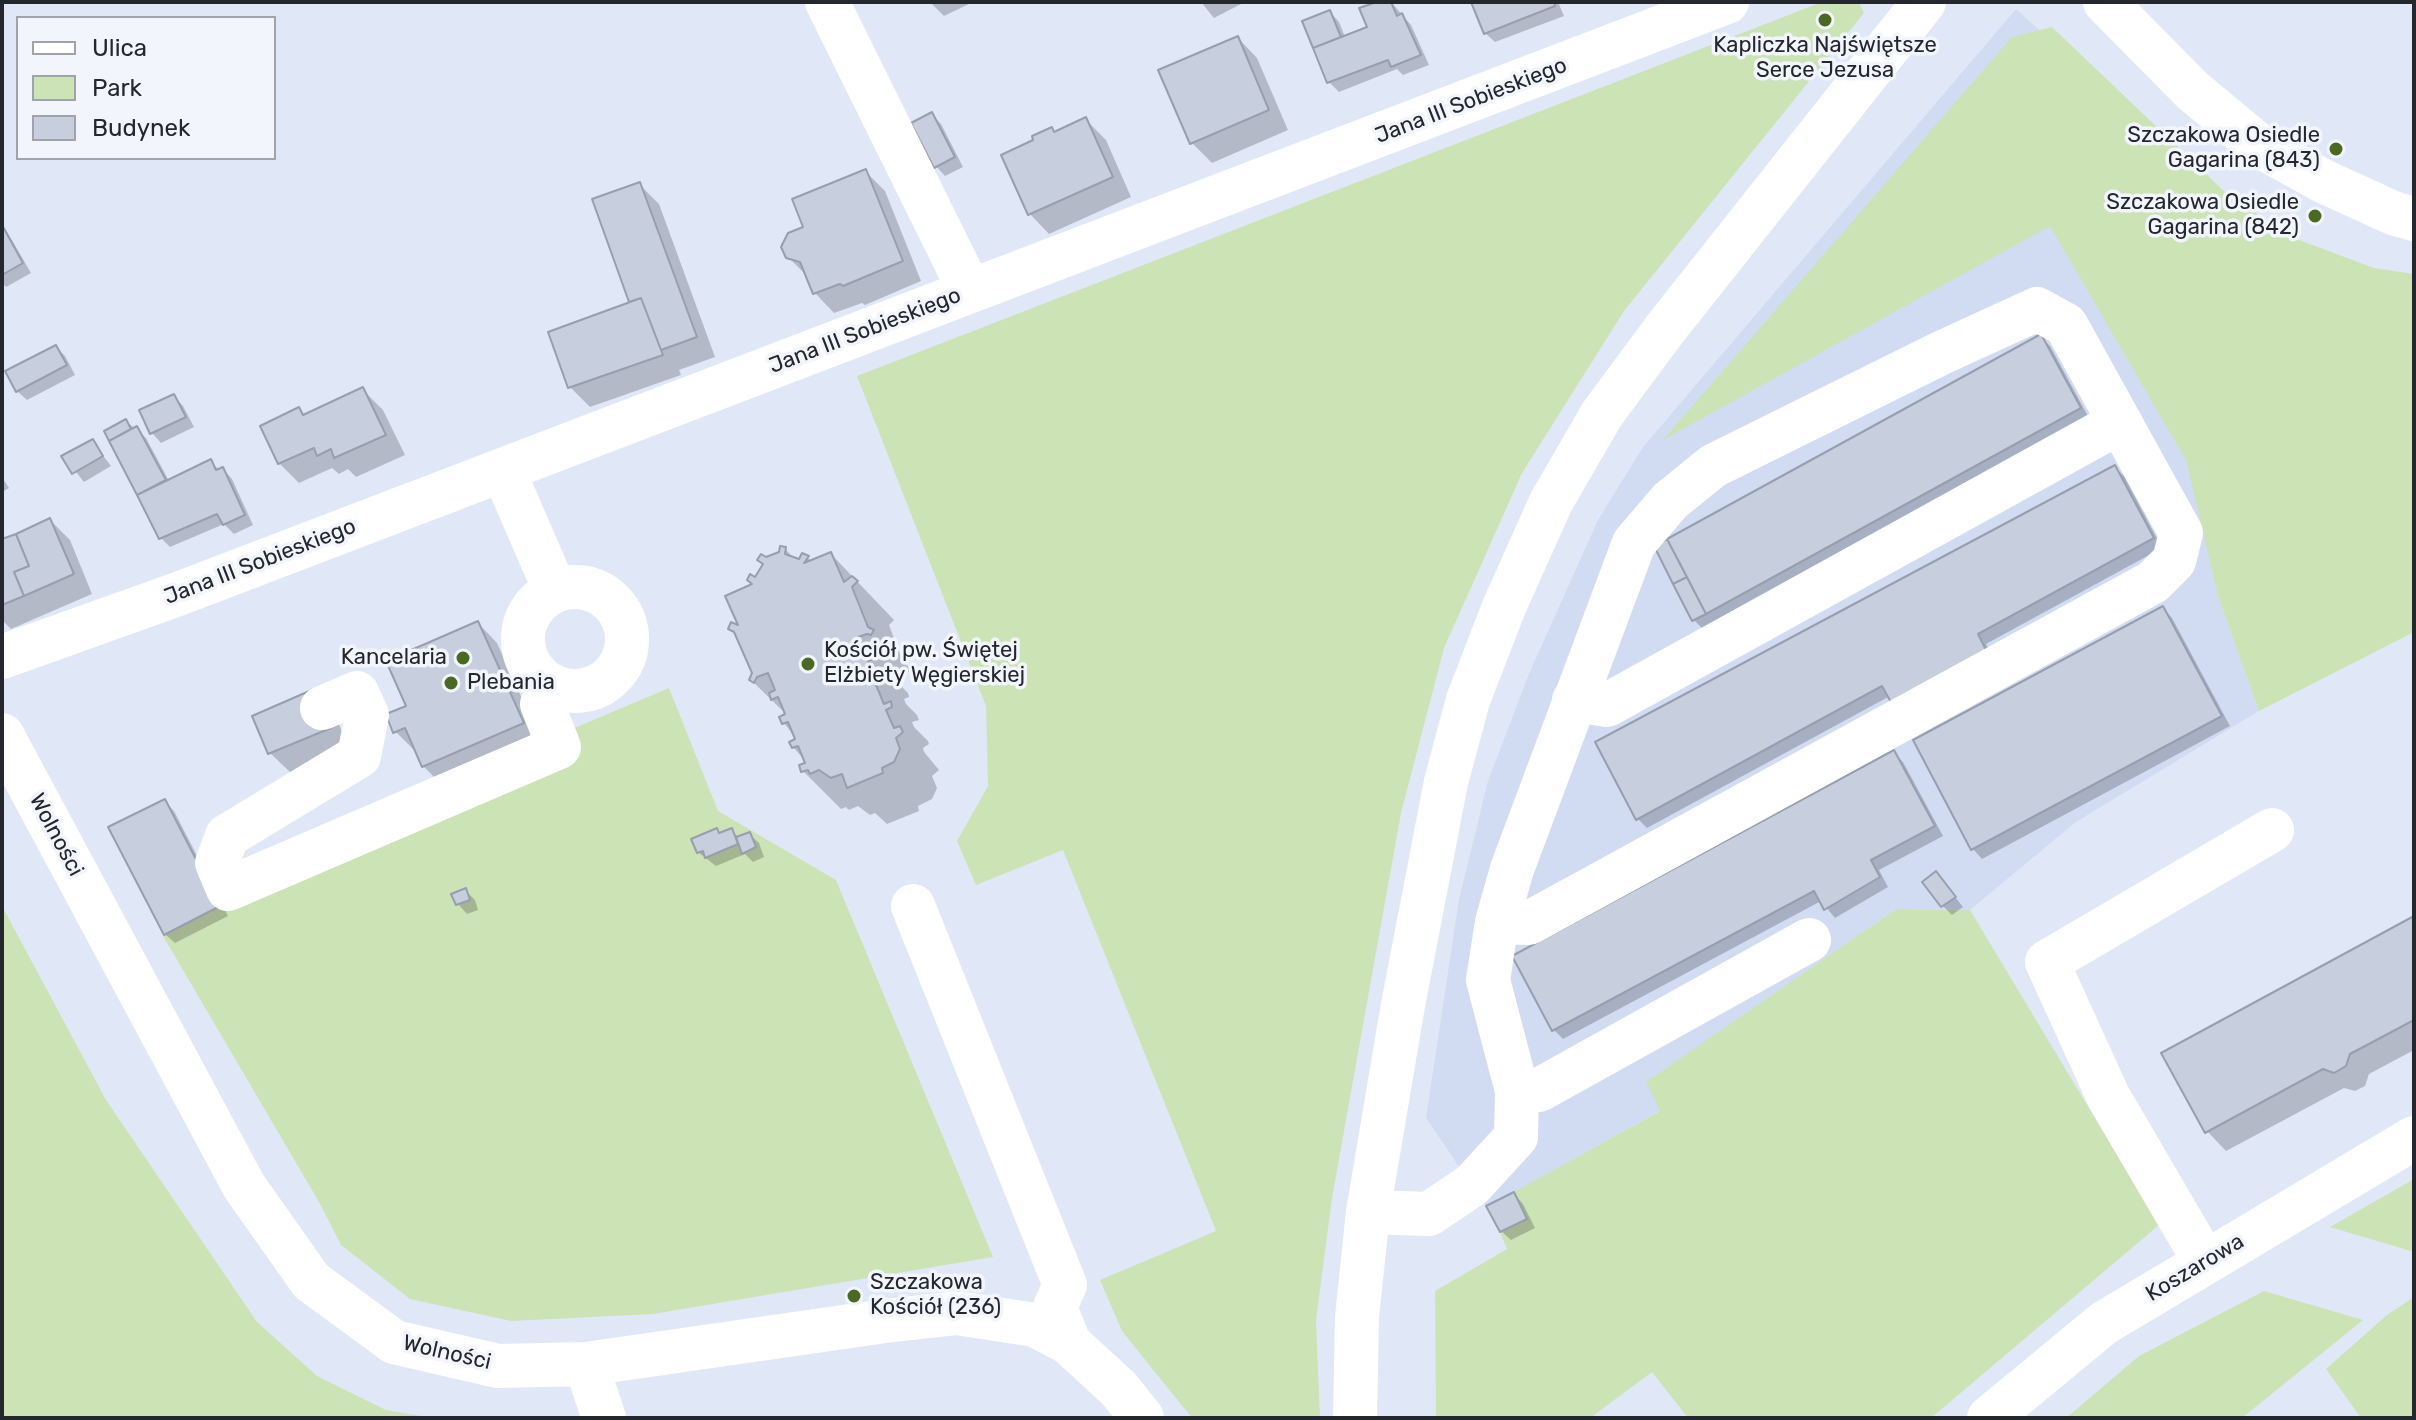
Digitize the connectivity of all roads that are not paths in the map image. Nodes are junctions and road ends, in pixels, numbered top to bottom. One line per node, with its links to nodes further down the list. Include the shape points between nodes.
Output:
1 (827, 2): 6 (street)
2 (1727, 2): 6 (street, Jana III Sobieskiego)
3 (1924, 2): 21 (street, via 1665,329 1602,414 1551,502 1478,673 1446,782)
4 (2105, 2): 5 (street, via 2193,91 2258,145 2323,181)
5 (2414, 219)
6 (970, 291): 8 (street, Jana III Sobieskiego)
7 (2120, 422): 12 (street, via 1607,705); 12 (street, via 2066,325 2037,309 1713,466 1670,501 1634,543); 17 (street, via 2181,533 2174,561 2153,582 1529,923)
8 (503, 470): 9 (street); 10 (street, Jana III Sobieskiego)
9 (555, 590): 11 (street, via 529,613 523,637 528,661); 11 (street, via 591,588 606,596 619,610 628,644 613,676 599,685 575,690)
10 (2, 657)
11 (550, 685): 13 (street, via 542,704 559,747 228,889 217,863 227,836 359,756 367,715 357,693)
12 (1574, 700): 17 (street)
13 (322, 708)
14 (2, 735): 24 (street, Wolności, via 244,1186 311,1281 394,1342 498,1366)
15 (2272, 830): 22 (street, via 2047,962 2108,1096)
16 (913, 906): 23 (street, via 1065,1285 1055,1307)
17 (1497, 922): 19 (street, via 1488,980)
18 (1809, 940): 19 (street, via 1539,1090)
19 (1517, 1091): 21 (street, via 1516,1137 1472,1185 1429,1214)
20 (2414, 1138): 22 (street, Koszarowa)
21 (1368, 1212): 27 (street, via 1357,1317)
22 (2205, 1262): 28 (street, Koszarowa, via 2104,1323)
23 (1069, 1343): 24 (street, Wolności, via 1035,1325 957,1313); 26 (street, Wolności)
24 (586, 1364): 25 (street)
25 (604, 1418)
26 (1142, 1418)
27 (1355, 1418)
28 (1989, 1418)

